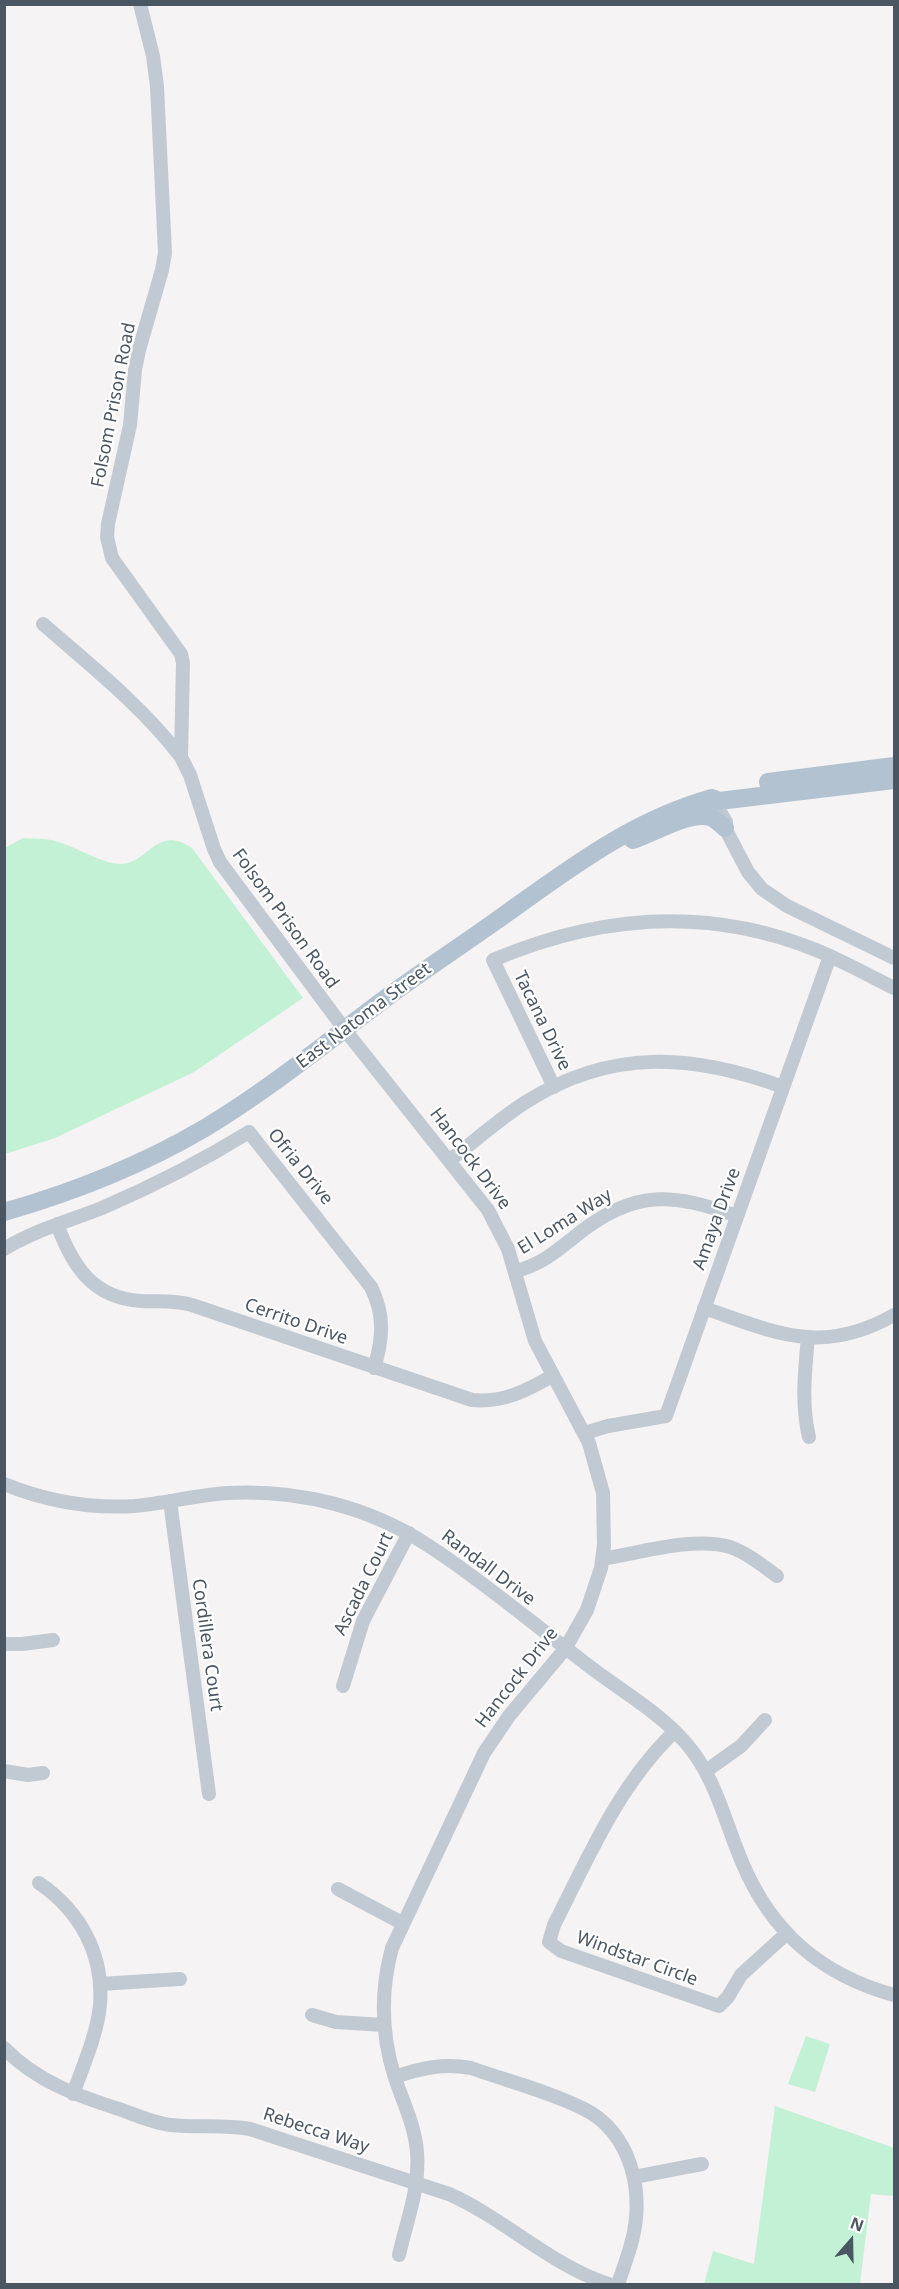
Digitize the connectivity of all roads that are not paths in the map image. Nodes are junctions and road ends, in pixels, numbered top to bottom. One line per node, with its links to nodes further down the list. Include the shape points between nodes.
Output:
1 (140, 4): 3 (street, Folsom Prison Road, via 157,86 165,254 137,360 130,425 106,537 112,558 181,654)
2 (43, 624): 3 (street, Folsom Prison Road, via 135,704)
3 (181, 757): 12 (street, Folsom Prison Road, via 220,862)
4 (894, 766): 6 (main road, East Natoma Street, via 736,787 716,791)
5 (894, 780): 6 (main road, East Natoma Street, via 719,801)
6 (712, 798): 7 (street, via 726,822); 8 (main road, East Natoma Street, via 660,815)
7 (725, 828): 8 (main road, via 714,818 700,816 633,840); 10 (street, via 762,890)
8 (607, 844): 12 (main road, East Natoma Street)
9 (830, 956): 11 (street, Tacana Drive); 13 (street, Tacana Drive, via 761,932 678,921 581,930 527,945 493,960); 14 (street, Amaya Drive)
10 (894, 958)
11 (894, 988)
12 (345, 1030): 15 (street, Hancock Drive); 16 (main road, East Natoma Street, via 269,1087 203,1129 123,1170)
13 (554, 1087): 14 (street, via 597,1070 670,1061 724,1068); 15 (street, via 511,1112)
14 (783, 1087): 17 (street, Amaya Drive)
15 (450, 1160): 20 (street, Hancock Drive, via 488,1210)
16 (4, 1212)
17 (737, 1216): 20 (street, El Loma Way, via 675,1198 629,1204 594,1221 541,1262); 21 (street, Amaya Drive)
18 (57, 1224): 19 (street, Ofria Drive); 24 (street, Cerrito Drive, via 76,1266 88,1280 112,1294 138,1301 183,1303); 24 (street, Ofria Drive, via 171,1177 249,1132 371,1287 382,1331)
19 (4, 1248)
20 (516, 1271): 25 (street, Hancock Drive, via 535,1341)
21 (704, 1308): 23 (street, via 768,1330); 26 (street, Amaya Drive, via 666,1416)
22 (894, 1315): 23 (street, via 851,1335)
23 (808, 1337): 27 (street, via 803,1393)
24 (374, 1368): 25 (street, Cerrito Drive, via 481,1401 518,1395)
25 (552, 1376): 26 (street, Hancock Drive)
26 (585, 1433): 31 (street, Hancock Drive, via 603,1493)
27 (809, 1437)
28 (4, 1484): 29 (street, Randall Drive, via 47,1499 92,1506)
29 (170, 1501): 30 (street, Randall Drive, via 239,1492 298,1496 354,1509); 42 (street, Cordillera Court)
30 (409, 1533): 35 (street, Randall Drive); 36 (street, Ascada Court, via 363,1621)
31 (602, 1560): 32 (street, via 687,1544 713,1544 740,1551); 35 (street, Hancock Drive, via 587,1610)
32 (777, 1575)
33 (53, 1640): 34 (street)
34 (4, 1644)
35 (565, 1649): 38 (street, Randall Drive); 45 (street, Hancock Drive, via 509,1716 484,1753)
36 (343, 1686)
37 (765, 1720): 40 (street, via 741,1746)
38 (675, 1731): 40 (street, Randall Drive); 46 (street, Windstar Circle, via 617,1802 549,1942 561,1951 719,2006 741,1975)
39 (4, 1771): 41 (street)
40 (706, 1771): 46 (street, Randall Drive, via 746,1871 761,1901)
41 (43, 1773)
42 (209, 1794)
43 (39, 1882): 48 (street, via 79,1921 93,1951)
44 (338, 1889): 45 (street)
45 (402, 1923): 51 (street, Hancock Drive, via 387,1965)
46 (786, 1934): 49 (street, Randall Drive, via 820,1963 874,1990)
47 (180, 1979): 48 (street)
48 (100, 1984): 54 (street, via 96,2026)
49 (894, 1995)
50 (312, 2015): 51 (street, via 336,2022)
51 (383, 2025): 53 (street, Hancock Drive)
52 (4, 2048): 54 (street, Rebecca Way, via 34,2073)
53 (395, 2077): 56 (street, via 431,2066 458,2066 570,2103 610,2129 625,2151); 57 (street, Hancock Drive, via 414,2133)
54 (74, 2094): 57 (street, Rebecca Way, via 168,2125 250,2129)
55 (702, 2164): 56 (street)
56 (634, 2177): 60 (street, via 636,2218)
57 (417, 2183): 58 (street, Hancock Drive); 59 (street, Rebecca Way, via 464,2200 556,2260)
58 (399, 2255)
59 (608, 2284)
60 (618, 2284)

